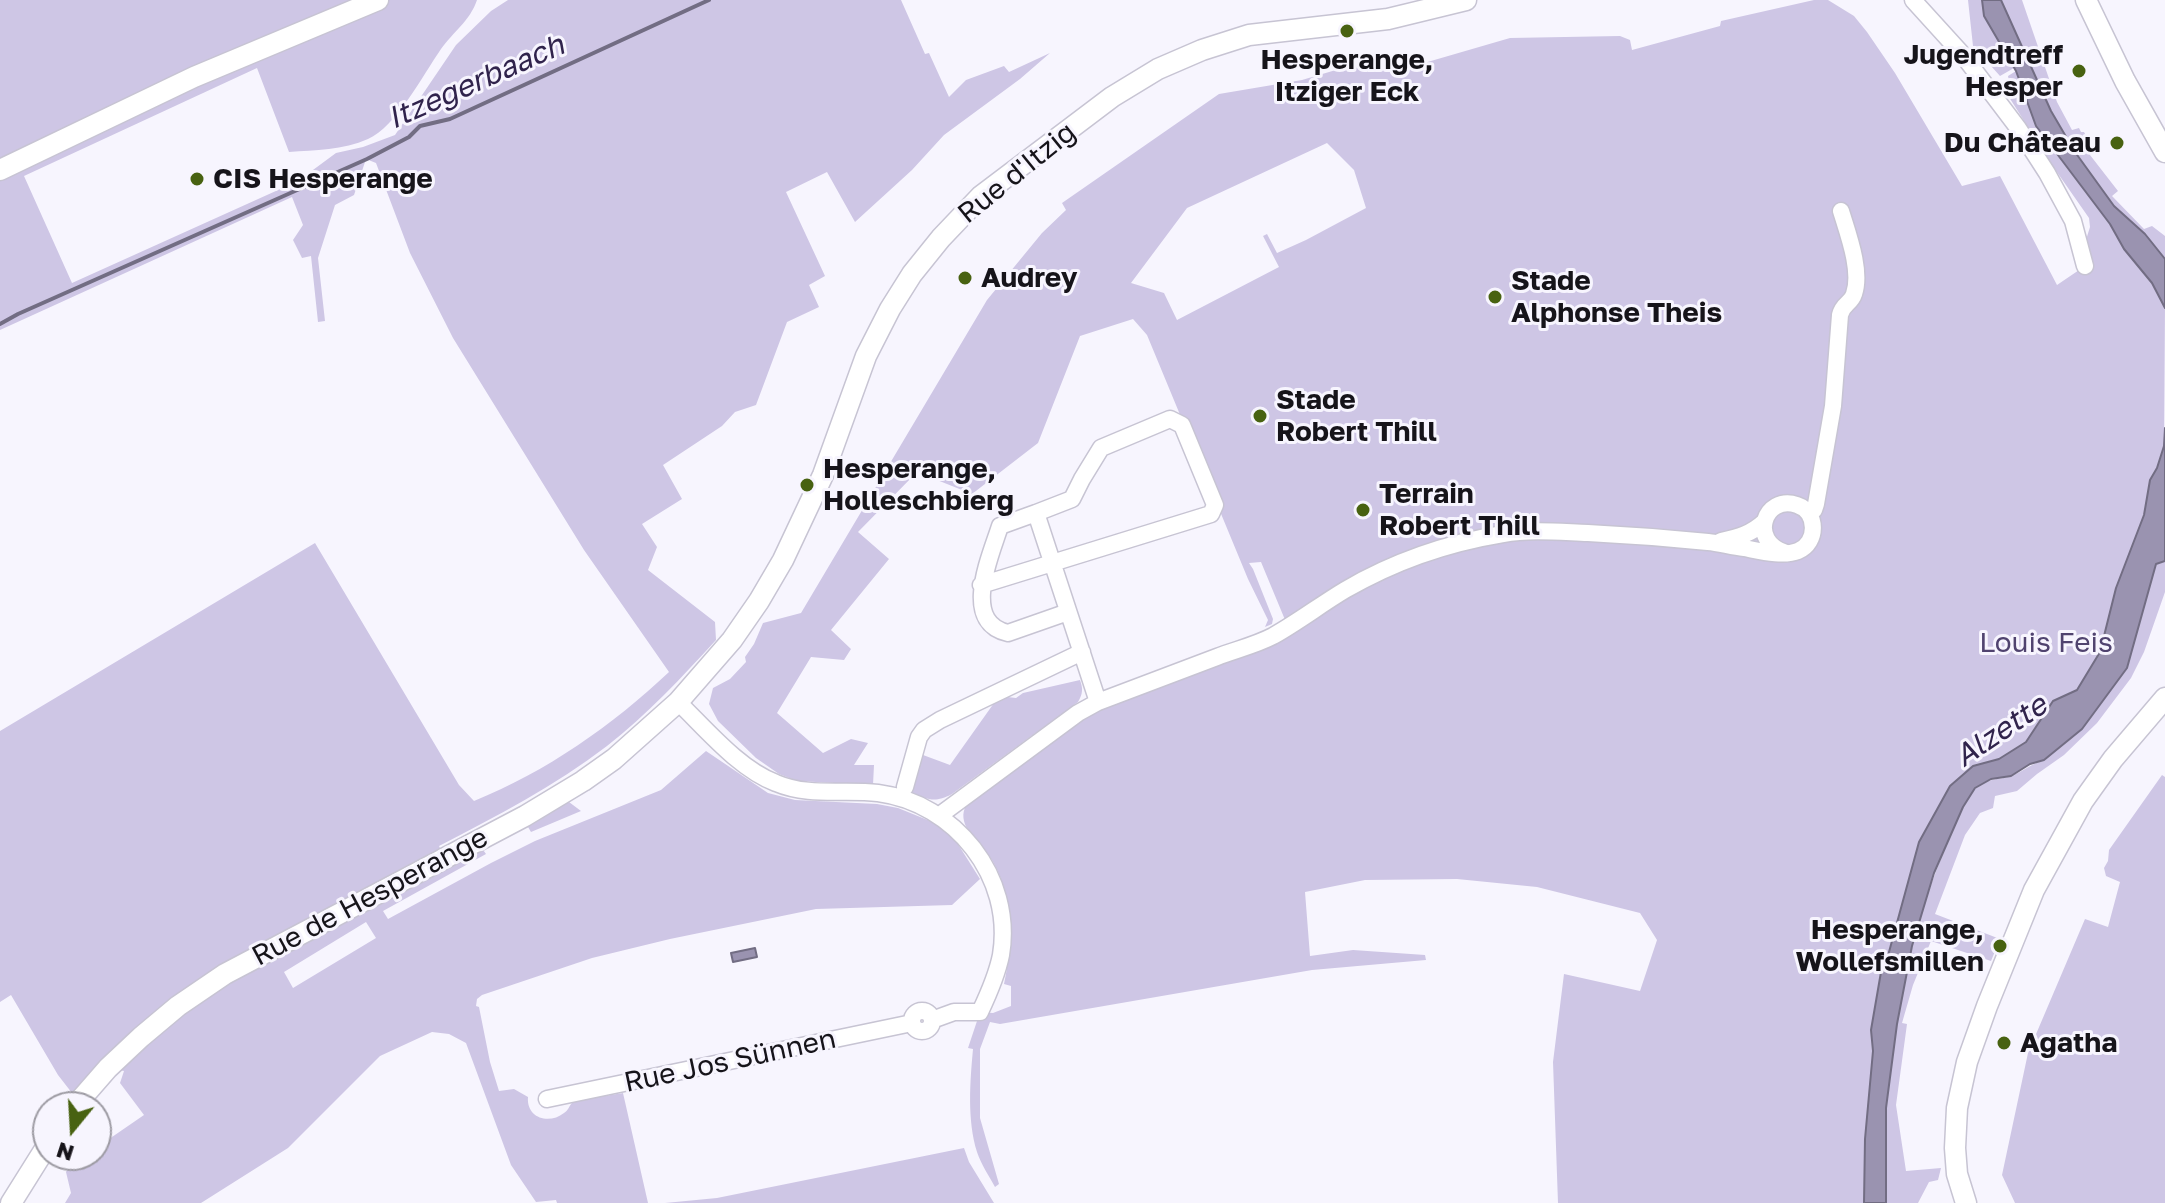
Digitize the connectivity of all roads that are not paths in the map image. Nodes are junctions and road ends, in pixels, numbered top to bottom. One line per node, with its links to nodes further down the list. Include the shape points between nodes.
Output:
1 (378, 0): 6 (main road, via 194,77)
2 (1466, 0): 19 (main road, Rue d'Itzig, via 1388,19 1249,35 1202,50 1112,97 981,196 912,274 890,309 783,560 732,640)
3 (1913, 0): 8 (street, via 2018,128 2073,221)
4 (2086, 0): 5 (main road)
5 (2165, 152)
6 (0, 170)
7 (1841, 211): 10 (street, via 1855,258 1855,293 1841,309 1833,406 1816,504)
8 (2085, 266)
9 (1036, 513): 14 (street); 14 (street, via 1072,499 1101,448 1170,419 1182,425 1215,505 1211,514); 15 (street, via 1000,526)
10 (1809, 513): 11 (street, via 1796,504 1780,505); 13 (street, via 1814,529 1808,544)
11 (1764, 522): 12 (street, via 1741,537); 13 (street, via 1770,546)
12 (1712, 542): 13 (street); 20 (street, via 1538,530 1456,545 1389,567 1270,637)
13 (1786, 553)
14 (1052, 563): 15 (street); 16 (street)
15 (981, 585): 16 (street, via 983,610 1000,631 1008,633)
16 (1068, 612): 17 (street)
17 (1082, 652): 20 (street); 21 (street, via 924,730)
18 (2165, 698): 27 (main road, via 2083,801 2034,890 1987,1006 1957,1108 1957,1174)
19 (678, 702): 22 (street, via 714,738 772,782 796,791 879,793); 23 (main road, Rue de Hesperange, via 614,759 525,816 225,974 141,1037)
20 (1098, 702): 22 (street)
21 (905, 787)
22 (940, 815): 24 (street, Rue Jos Sünnen, via 984,862 996,891 1001,953 980,1012 954,1012 932,1020 920,1011 912,1023)
23 (88, 1091)
24 (547, 1099)
25 (32, 1170): 26 (main road)
26 (11, 1203)
27 (1966, 1203)

